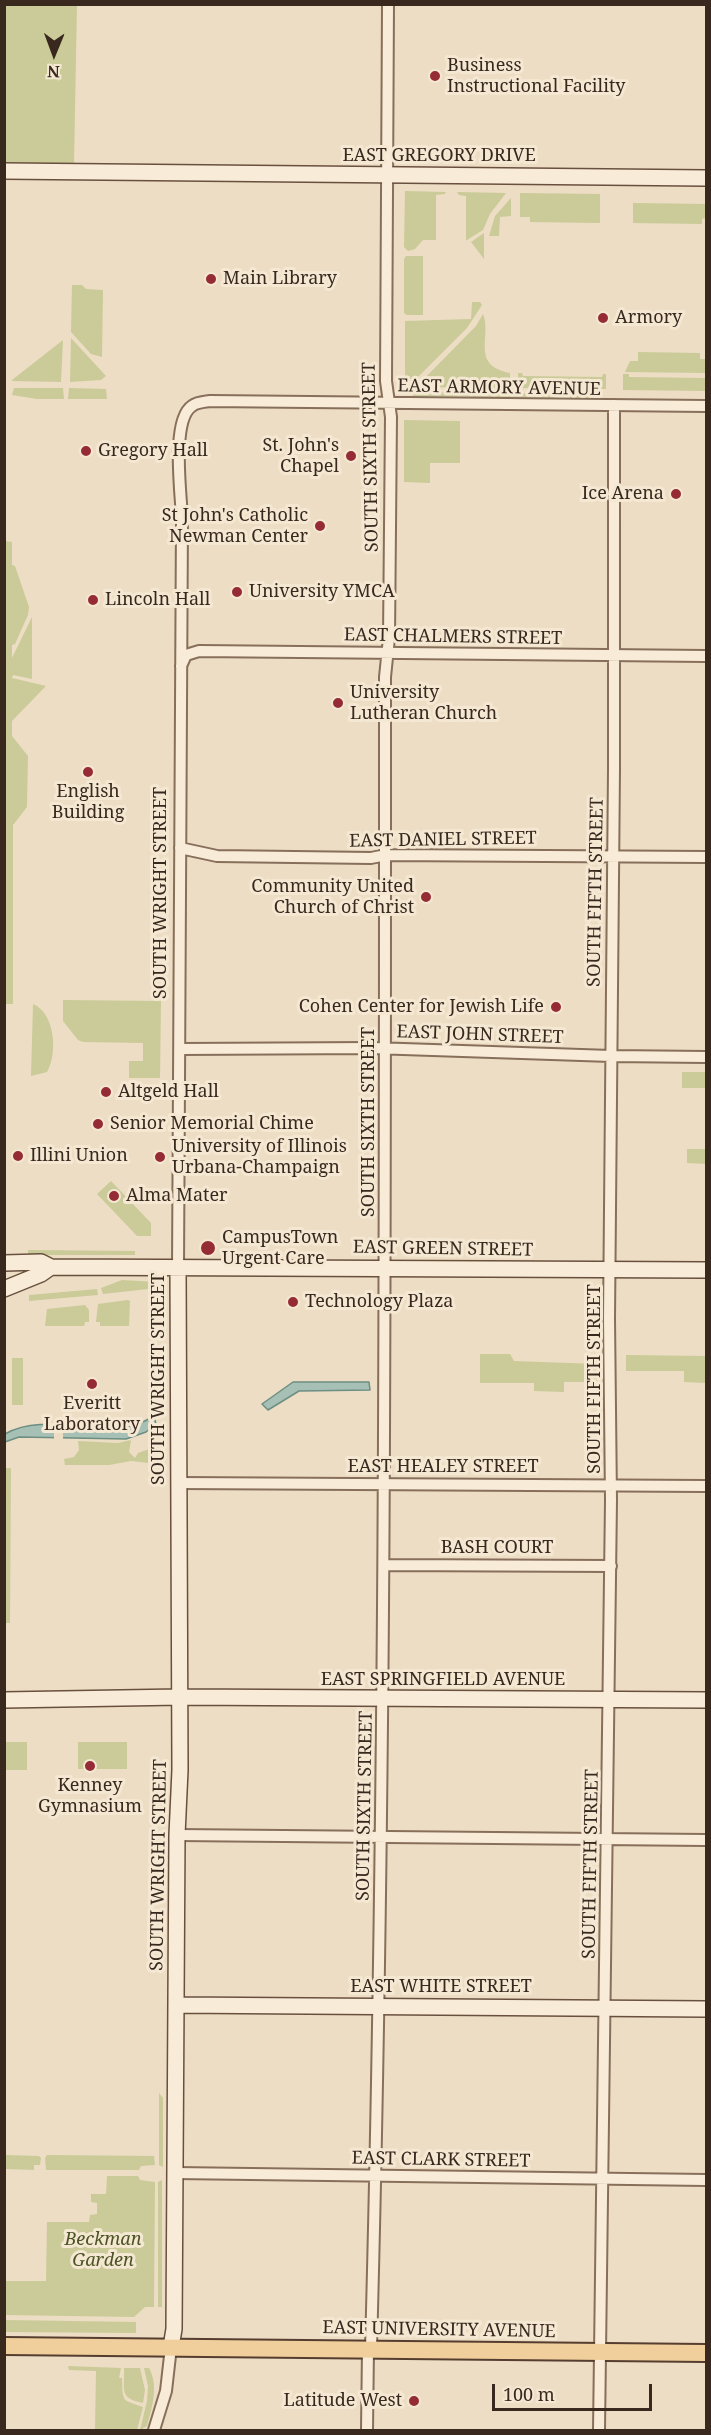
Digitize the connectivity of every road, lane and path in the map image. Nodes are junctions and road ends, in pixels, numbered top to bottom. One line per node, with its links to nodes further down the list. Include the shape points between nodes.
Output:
1 (388, 4): 3 (street, SOUTH SIXTH STREET)
2 (4, 171): 3 (street, EAST GREGORY DRIVE)
3 (387, 175): 4 (street, EAST GREGORY DRIVE); 5 (street, SOUTH SIXTH STREET)
4 (706, 178)
5 (389, 403): 6 (street, EAST ARMORY AVENUE); 8 (street, EAST ARMORY AVENUE, via 210,401 195,404); 11 (street, SOUTH SIXTH STREET)
6 (614, 405): 7 (street, EAST ARMORY AVENUE); 12 (street, SOUTH FIFTH STREET)
7 (706, 406)
8 (186, 412): 9 (street, SOUTH WRIGHT STREET, via 180,437)
9 (180, 640): 10 (street, EAST CHALMERS STREET); 14 (street, SOUTH WRIGHT STREET)
10 (199, 651): 11 (street, EAST CHALMERS STREET); 14 (street, via 186,655)
11 (387, 653): 12 (street, EAST CHALMERS STREET); 16 (street, SOUTH SIXTH STREET)
12 (615, 656): 13 (street, EAST CHALMERS STREET); 17 (street, SOUTH FIFTH STREET)
13 (706, 656)
14 (181, 666): 15 (street, SOUTH WRIGHT STREET)
15 (180, 848): 16 (street, EAST DANIEL STREET, via 226,856); 20 (street, SOUTH WRIGHT STREET)
16 (386, 855): 17 (street, EAST DANIEL STREET); 19 (street, SOUTH SIXTH STREET)
17 (613, 856): 18 (street, EAST DANIEL STREET); 21 (street, SOUTH FIFTH STREET)
18 (706, 857)
19 (386, 1048): 20 (street, EAST JOHN STREET); 21 (street, EAST JOHN STREET); 26 (street, SOUTH SIXTH STREET)
20 (180, 1049): 25 (street, SOUTH WRIGHT STREET)
21 (611, 1056): 22 (street, EAST JOHN STREET); 27 (street, SOUTH FIFTH STREET)
22 (706, 1057)
23 (4, 1263): 24 (street, EAST GREEN STREET, via 41,1262)
24 (51, 1267): 25 (street, EAST GREEN STREET); 29 (street)
25 (178, 1267): 26 (street, EAST GREEN STREET); 30 (street, SOUTH WRIGHT STREET)
26 (386, 1267): 27 (street, EAST GREEN STREET); 31 (street, SOUTH SIXTH STREET)
27 (611, 1270): 28 (street, EAST GREEN STREET); 32 (street, SOUTH FIFTH STREET)
28 (706, 1270)
29 (4, 1289)
30 (179, 1483): 31 (street, EAST HEALEY STREET); 36 (street, SOUTH WRIGHT STREET)
31 (384, 1483): 32 (street, EAST HEALEY STREET); 34 (street, SOUTH SIXTH STREET)
32 (611, 1485): 33 (street, EAST HEALEY STREET); 35 (street, SOUTH FIFTH STREET)
33 (706, 1486)
34 (384, 1564): 35 (street, BASH COURT); 37 (street, SOUTH SIXTH STREET)
35 (611, 1566): 39 (street, SOUTH FIFTH STREET)
36 (180, 1697): 37 (street, EAST SPRINGFIELD AVENUE); 38 (street, EAST SPRINGFIELD AVENUE); 41 (street, SOUTH WRIGHT STREET)
37 (383, 1699): 39 (street, EAST SPRINGFIELD AVENUE); 42 (street, SOUTH SIXTH STREET)
38 (4, 1700)
39 (609, 1700): 40 (street, EAST SPRINGFIELD AVENUE); 43 (street, SOUTH FIFTH STREET)
40 (706, 1700)
41 (177, 1836): 42 (street); 45 (street, SOUTH WRIGHT STREET)
42 (381, 1837): 43 (street); 46 (street, SOUTH SIXTH STREET)
43 (608, 1839): 44 (street); 47 (street, SOUTH FIFTH STREET)
44 (706, 1840)
45 (176, 2005): 46 (street, EAST WHITE STREET); 49 (street, SOUTH WRIGHT STREET)
46 (378, 2007): 47 (street, EAST WHITE STREET); 50 (street, SOUTH SIXTH STREET)
47 (605, 2008): 48 (street, EAST WHITE STREET); 51 (street, SOUTH FIFTH STREET)
48 (706, 2009)
49 (175, 2173): 50 (street, EAST CLARK STREET); 54 (street, SOUTH WRIGHT STREET)
50 (375, 2176): 51 (street, EAST CLARK STREET); 55 (street, SOUTH SIXTH STREET)
51 (602, 2179): 52 (street, EAST CLARK STREET); 56 (street, SOUTH FIFTH STREET)
52 (706, 2180)
53 (4, 2346): 54 (main road, EAST UNIVERSITY AVENUE)
54 (171, 2348): 55 (main road, EAST UNIVERSITY AVENUE); 58 (street, via 166,2391)
55 (370, 2349): 56 (main road, EAST UNIVERSITY AVENUE); 59 (street, SOUTH SIXTH STREET)
56 (600, 2352): 57 (main road, EAST UNIVERSITY AVENUE); 60 (street, SOUTH FIFTH STREET)
57 (706, 2353)
58 (154, 2430)
59 (367, 2430)
60 (599, 2430)

